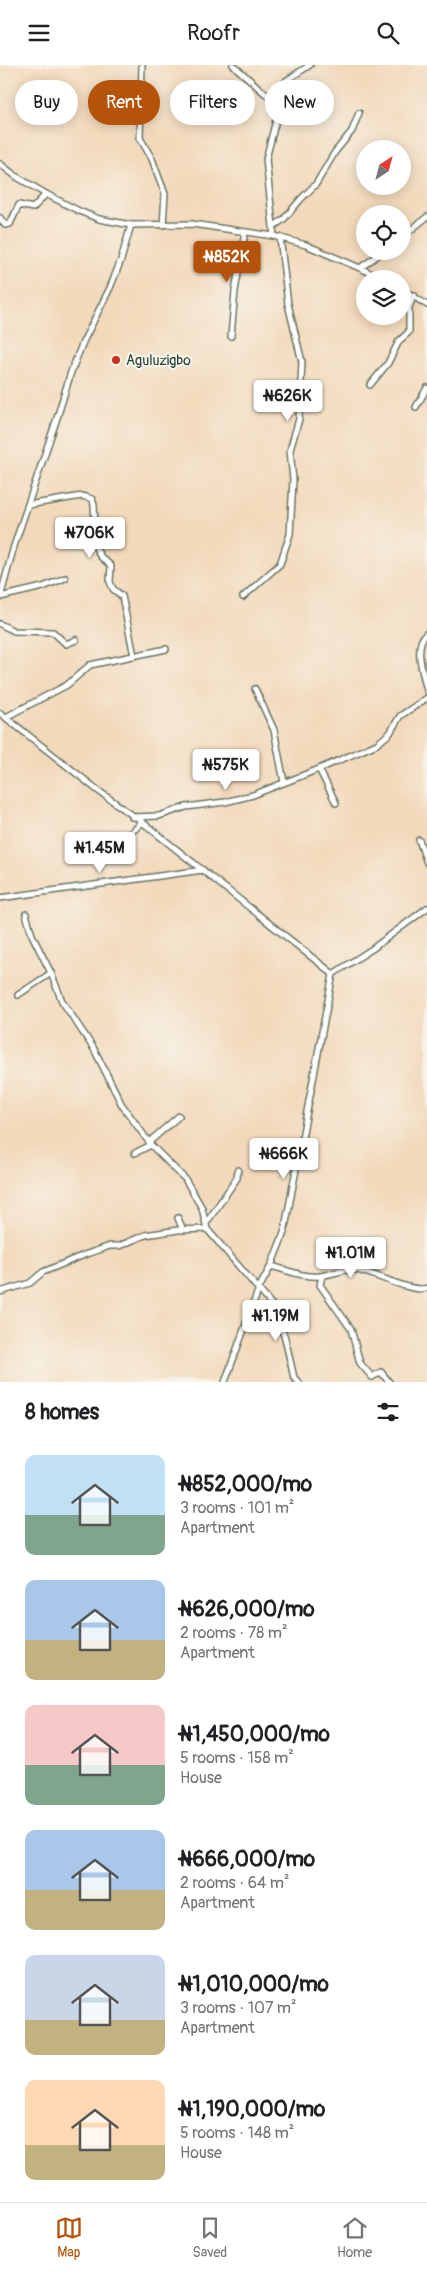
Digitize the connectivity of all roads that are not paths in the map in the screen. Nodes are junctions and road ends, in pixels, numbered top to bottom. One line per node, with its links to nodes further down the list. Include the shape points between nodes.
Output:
1 (142, 65): 13 (street, via 140,138 165,193)
2 (233, 65): 5 (street)
3 (310, 65): 4 (street)
4 (287, 80)
5 (265, 93)
6 (360, 113): 14 (street, via 352,131 316,184)
7 (275, 125): 14 (street, via 266,159)
8 (0, 164): 9 (street)
9 (46, 194): 11 (street, via 33,208 19,205 10,224 5,225); 12 (street, via 100,219)
10 (427, 217): 15 (street)
11 (0, 218)
12 (131, 225): 13 (street); 27 (street, via 110,288 71,372)
13 (163, 225): 16 (street, via 192,224)
14 (274, 227): 17 (street)
15 (411, 230)
16 (245, 232): 17 (street); 23 (street)
17 (277, 237): 19 (street, via 306,245); 30 (street, via 302,362 299,419 290,450 293,479 290,534 280,564)
18 (372, 260): 19 (street)
19 (360, 269)
20 (411, 294): 21 (street)
21 (414, 295): 22 (street); 24 (street, via 409,332 399,341 388,363)
22 (427, 305)
23 (231, 336)
24 (370, 385)
25 (427, 388): 26 (street)
26 (416, 407)
27 (28, 505): 29 (street); 35 (street, via 82,496 92,499 96,548 110,566 112,589 122,596)
28 (65, 578): 29 (street)
29 (0, 597)
30 (242, 597)
31 (0, 624): 33 (street, via 14,631 53,632 66,644)
32 (427, 633): 37 (street, via 422,639 420,661)
33 (76, 640)
34 (166, 649): 35 (street)
35 (134, 656): 40 (street, via 90,665 67,685)
36 (256, 689): 42 (street, via 274,730)
37 (427, 691)
38 (427, 698): 41 (street, via 400,716 390,733 378,744)
39 (0, 713): 40 (street)
40 (6, 717): 44 (street)
41 (319, 769): 42 (street); 43 (street)
42 (284, 782): 44 (street, via 225,802 186,807 159,816)
43 (336, 803)
44 (132, 817): 45 (street)
45 (142, 822): 47 (street, via 131,835); 49 (street)
46 (419, 840): 48 (street)
47 (78, 858)
48 (427, 863)
49 (203, 870): 50 (street); 54 (street)
50 (0, 898)
51 (427, 908): 54 (street)
52 (26, 914): 53 (street, via 32,935)
53 (51, 973): 55 (street); 57 (street, via 62,1001 94,1049 122,1105)
54 (333, 973): 64 (street, via 284,1233)
55 (18, 995)
56 (179, 1116): 57 (street)
57 (150, 1143): 58 (street); 61 (street, via 185,1179)
58 (135, 1153)
59 (238, 1170): 61 (street, via 237,1178)
60 (178, 1218): 63 (street)
61 (207, 1221): 62 (street)
62 (207, 1229): 63 (street); 66 (street)
63 (183, 1230): 68 (street, via 158,1232 119,1246 110,1246 43,1272 30,1283)
64 (271, 1266): 65 (street); 66 (street)
65 (322, 1276): 67 (street, via 355,1269 412,1289); 71 (street, via 320,1285 351,1329 360,1363 372,1377 381,1372)
66 (259, 1288): 69 (street); 70 (street, via 277,1315 286,1338 294,1378)
67 (427, 1288)
68 (0, 1292)
69 (225, 1382)
70 (299, 1382)
71 (389, 1382)

